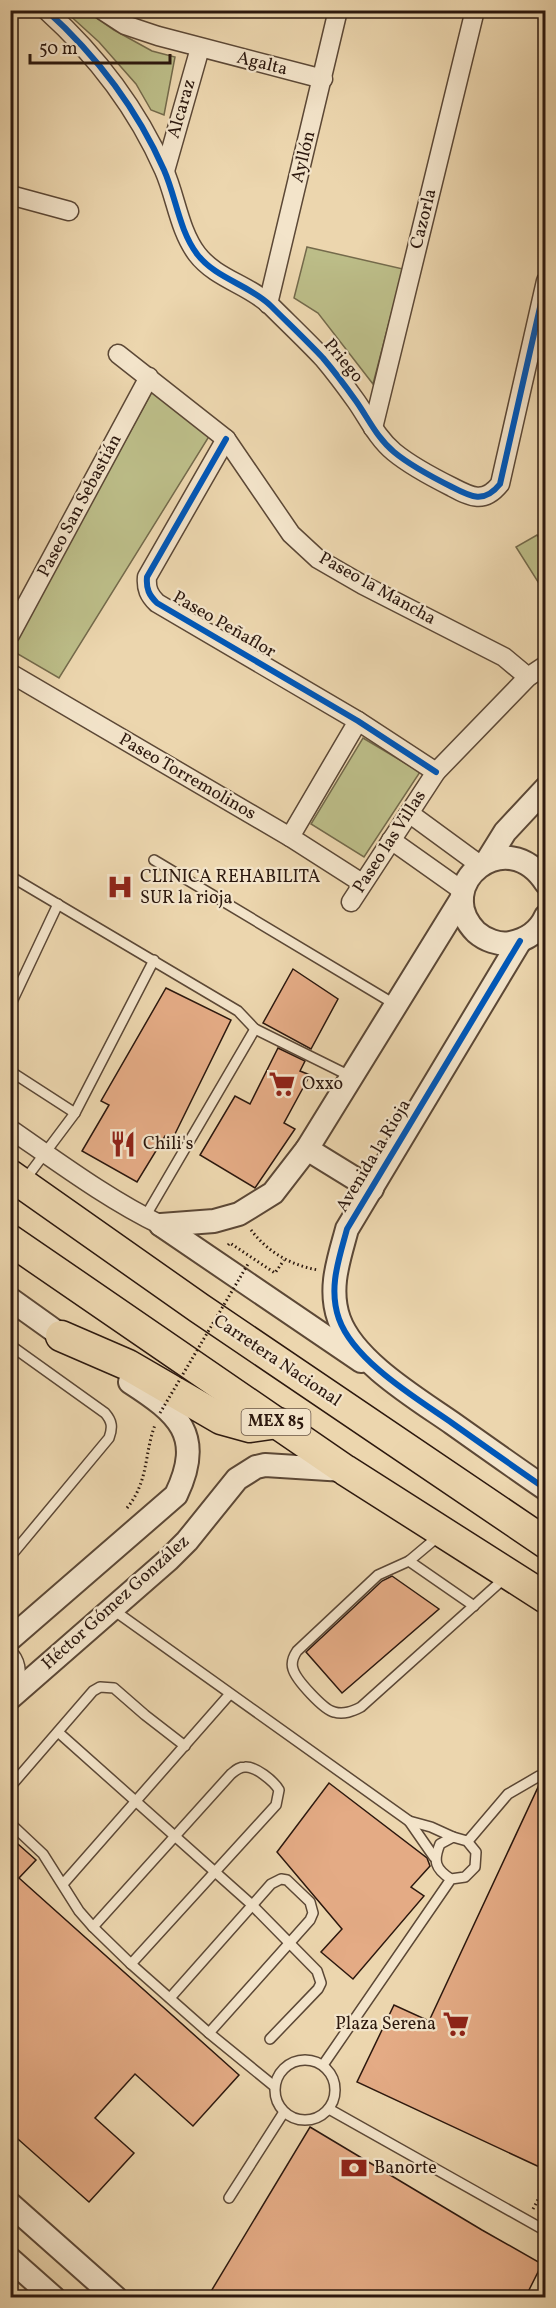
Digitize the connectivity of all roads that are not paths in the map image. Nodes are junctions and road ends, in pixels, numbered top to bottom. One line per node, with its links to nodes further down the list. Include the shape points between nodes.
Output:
1 (46, 10): 7 (street, Priego, via 102,68 134,112)
2 (102, 10): 5 (street, Agalta, via 125,25)
3 (338, 10): 6 (street, Ayllón)
4 (475, 10): 14 (street, Cazorla)
5 (200, 48): 6 (street, Agalta); 7 (street, Alcaraz)
6 (323, 79): 11 (street, Ayllón)
7 (165, 171): 11 (street, Priego, via 187,236 198,255 214,271)
8 (10, 195): 9 (street)
9 (69, 211)
10 (546, 281): 14 (street, Priego, via 500,484 494,491 472,497 433,478 393,452)
11 (268, 304): 14 (street, Priego, via 324,359)
12 (118, 354): 13 (street, Paseo la Mancha)
13 (149, 377): 15 (street, Paseo la Mancha); 16 (street, Paseo San Sebastián)
14 (373, 428)
15 (226, 439): 19 (street, Paseo la Mancha, via 291,534 318,559 504,657); 20 (street, Paseo Peñaflor, via 147,578 149,596)
16 (10, 635)
17 (546, 665): 19 (street, Paseo las Villas)
18 (10, 673): 24 (street, Paseo Torremolinos)
19 (528, 677): 21 (street, Paseo las Villas)
20 (358, 721): 21 (street, Paseo Peñaflor); 24 (street)
21 (435, 772): 23 (street, Paseo las Villas)
22 (546, 788): 27 (street, via 505,832)
23 (409, 813): 25 (street, Paseo las Villas); 27 (street)
24 (290, 837): 30 (street, Paseo Torremolinos)
25 (391, 840): 30 (street, Paseo las Villas); 31 (street)
26 (154, 860): 37 (lane)
27 (484, 863): 29 (street, via 500,857 527,862); 31 (street, via 467,881)
28 (10, 876): 33 (lane)
29 (546, 883)
30 (362, 884): 32 (street, Paseo las Villas)
31 (463, 895): 35 (street, via 464,912 479,935 506,944); 37 (street)
32 (351, 902)
33 (58, 904): 36 (lane); 38 (lane)
34 (544, 922): 35 (street, Avenida la Rioja)
35 (520, 941): 47 (street, Avenida la Rioja)
36 (154, 960): 39 (lane, via 238,1011); 42 (lane)
37 (396, 1005): 41 (street)
38 (10, 1006)
39 (255, 1029): 41 (lane); 48 (lane)
40 (10, 1071): 42 (lane)
41 (352, 1077): 44 (street)
42 (75, 1113): 45 (lane)
43 (10, 1129): 45 (street)
44 (307, 1149): 47 (street); 48 (street, via 273,1193 239,1214 214,1221)
45 (44, 1153): 46 (lane); 48 (street)
46 (17, 1179): 58 (highway, Carretera Nacional / MEX 85, via 199,1308)
47 (372, 1189): 53 (street, Avenida la Rioja, via 347,1229 334,1274 334,1291 339,1319 351,1339)
48 (153, 1221): 53 (street)
49 (10, 1240): 54 (highway, MEX 85)
50 (10, 1299): 51 (street)
51 (61, 1336): 54 (highway, via 128,1365 221,1419 250,1427); 65 (street, via 161,1402 183,1428 189,1461 176,1495)
52 (10, 1345): 59 (lane, via 105,1413 112,1429 109,1438)
53 (390, 1381): 56 (street, Avenida la Rioja)
54 (278, 1424): 55 (highway, MEX 85)
55 (345, 1470): 57 (highway, MEX 85); 64 (street, Héctor Gómez González, via 265,1465 247,1471 187,1541)
56 (546, 1489)
57 (444, 1531): 60 (lane); 61 (highway, MEX 85)
58 (546, 1543)
59 (10, 1557)
60 (409, 1562): 63 (lane); 63 (lane, via 378,1575 294,1657 293,1671 298,1680 327,1709 345,1713 361,1707)
61 (509, 1574): 62 (highway, MEX 85); 63 (lane)
62 (546, 1599)
63 (474, 1606)
64 (112, 1609): 67 (lane); 68 (street, Héctor Gómez González)
65 (10, 1639)
66 (10, 1649): 68 (lane, via 21,1671)
67 (229, 1695): 70 (lane); 74 (lane)
68 (12, 1697)
69 (58, 1732): 70 (lane, via 93,1691 107,1686); 72 (lane); 73 (lane)
70 (185, 1746): 73 (lane)
71 (546, 1778): 78 (lane, via 539,1776 508,1794)
72 (10, 1787)
73 (136, 1802): 76 (lane); 82 (lane)
74 (409, 1821): 77 (lane); 79 (lane)
75 (10, 1823): 82 (lane, via 43,1854)
76 (175, 1837): 80 (lane); 80 (lane, via 238,1769 250,1767 276,1784 276,1805); 84 (lane)
77 (453, 1838): 78 (lane); 79 (lane, via 440,1844)
78 (468, 1841): 81 (lane, via 476,1852 475,1867 465,1877)
79 (434, 1857): 81 (lane, via 439,1871)
80 (214, 1872): 83 (lane); 86 (lane)
81 (451, 1879): 90 (lane)
82 (63, 1884): 84 (lane)
83 (252, 1904): 85 (lane); 85 (lane, via 281,1879 310,1902 310,1920); 87 (lane)
84 (93, 1927): 86 (lane)
85 (290, 1942): 88 (lane); 89 (lane, via 317,1971 321,1983)
86 (131, 1964): 87 (lane)
87 (170, 1998): 88 (lane)
88 (209, 2033): 91 (lane)
89 (270, 2039)
90 (323, 2065): 91 (lane, via 314,2060 294,2061 280,2071); 92 (lane, via 334,2080 334,2100)
91 (274, 2086): 93 (lane)
92 (329, 2109): 93 (lane, via 302,2120); 96 (lane)
93 (284, 2112): 94 (lane)
94 (229, 2198)
95 (10, 2204): 99 (street)
96 (546, 2231)
97 (10, 2259): 98 (street)
98 (54, 2298)
99 (116, 2298)

